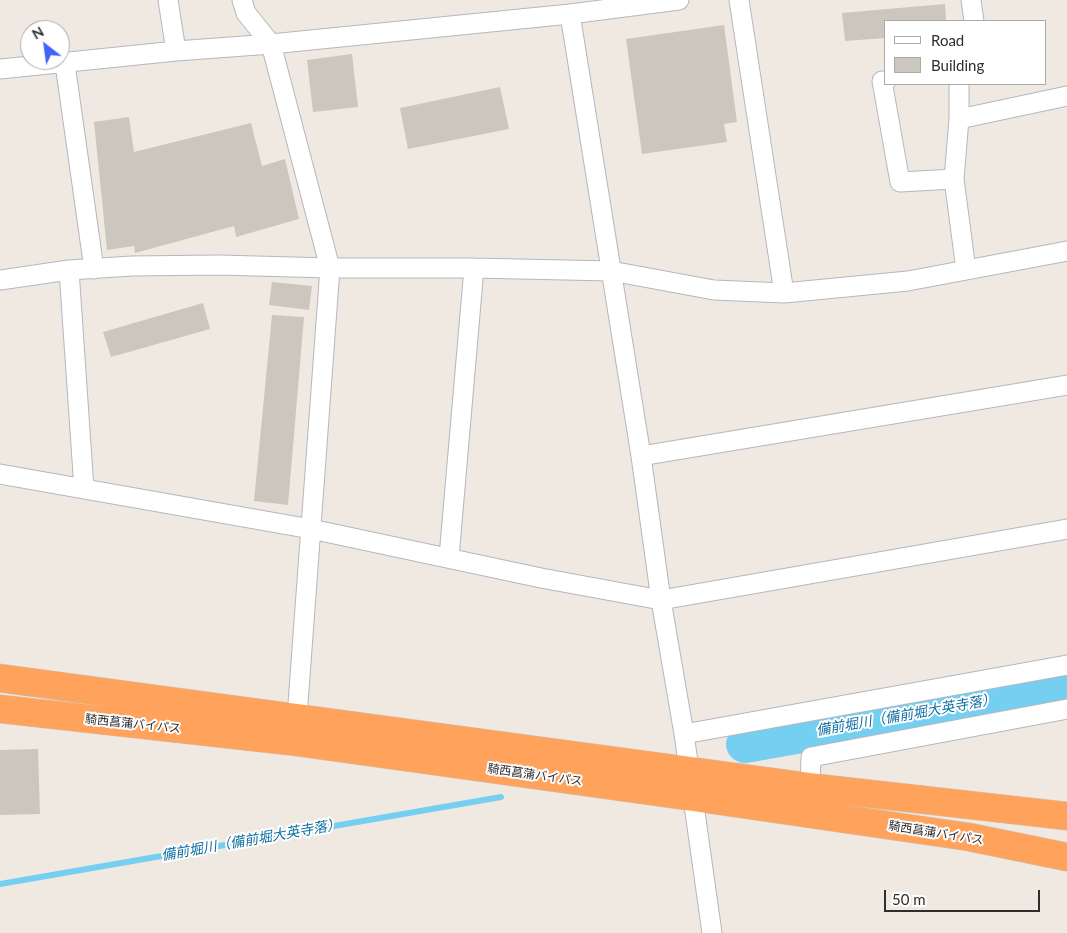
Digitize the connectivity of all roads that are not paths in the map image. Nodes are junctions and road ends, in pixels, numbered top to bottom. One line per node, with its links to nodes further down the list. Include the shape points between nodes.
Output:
1 (168, 0): 10 (street)
2 (242, 0): 9 (street, via 246,14)
3 (679, 0): 6 (street)
4 (739, 0): 28 (street)
5 (971, 0): 8 (street)
6 (655, 1): 7 (street)
7 (570, 14): 9 (street); 26 (street)
8 (974, 20)
9 (271, 44): 10 (street); 21 (street)
10 (176, 51): 11 (street)
11 (70, 63)
12 (20, 67): 13 (street)
13 (0, 69)
14 (66, 70): 23 (street)
15 (884, 81): 19 (street, via 900,182)
16 (959, 85): 18 (street)
17 (1067, 96): 18 (street)
18 (959, 119): 19 (street)
19 (954, 179): 25 (street)
20 (1066, 255): 25 (street)
21 (330, 268): 22 (street); 23 (street, via 219,265); 33 (street)
22 (474, 268): 26 (street); 35 (street)
23 (94, 269): 24 (street)
24 (70, 270): 27 (street); 32 (street)
25 (966, 270): 28 (street, via 908,281)
26 (612, 272): 28 (street, via 714,290); 30 (street)
27 (0, 280)
28 (784, 293)
29 (1067, 385): 30 (street)
30 (641, 456): 36 (street)
31 (0, 474): 32 (street)
32 (84, 489): 33 (street)
33 (311, 529): 35 (street); 41 (street)
34 (1067, 529): 36 (street)
35 (449, 557): 36 (street)
36 (661, 600): 42 (street)
37 (1067, 665): 42 (street)
38 (0, 678): 41 (highway, 騎西菖蒲バイパス)
39 (0, 709): 43 (highway, 騎西菖蒲バイパス)
40 (1067, 710): 44 (street, via 811,757)
41 (297, 717): 43 (highway, 騎西菖蒲バイパス)
42 (684, 734): 43 (street)
43 (691, 784): 44 (highway, 騎西菖蒲バイパス); 46 (highway, 騎西菖蒲バイパス); 47 (street)
44 (810, 787): 45 (highway, 騎西菖蒲バイパス)
45 (1067, 816)
46 (1067, 857)
47 (712, 933)

